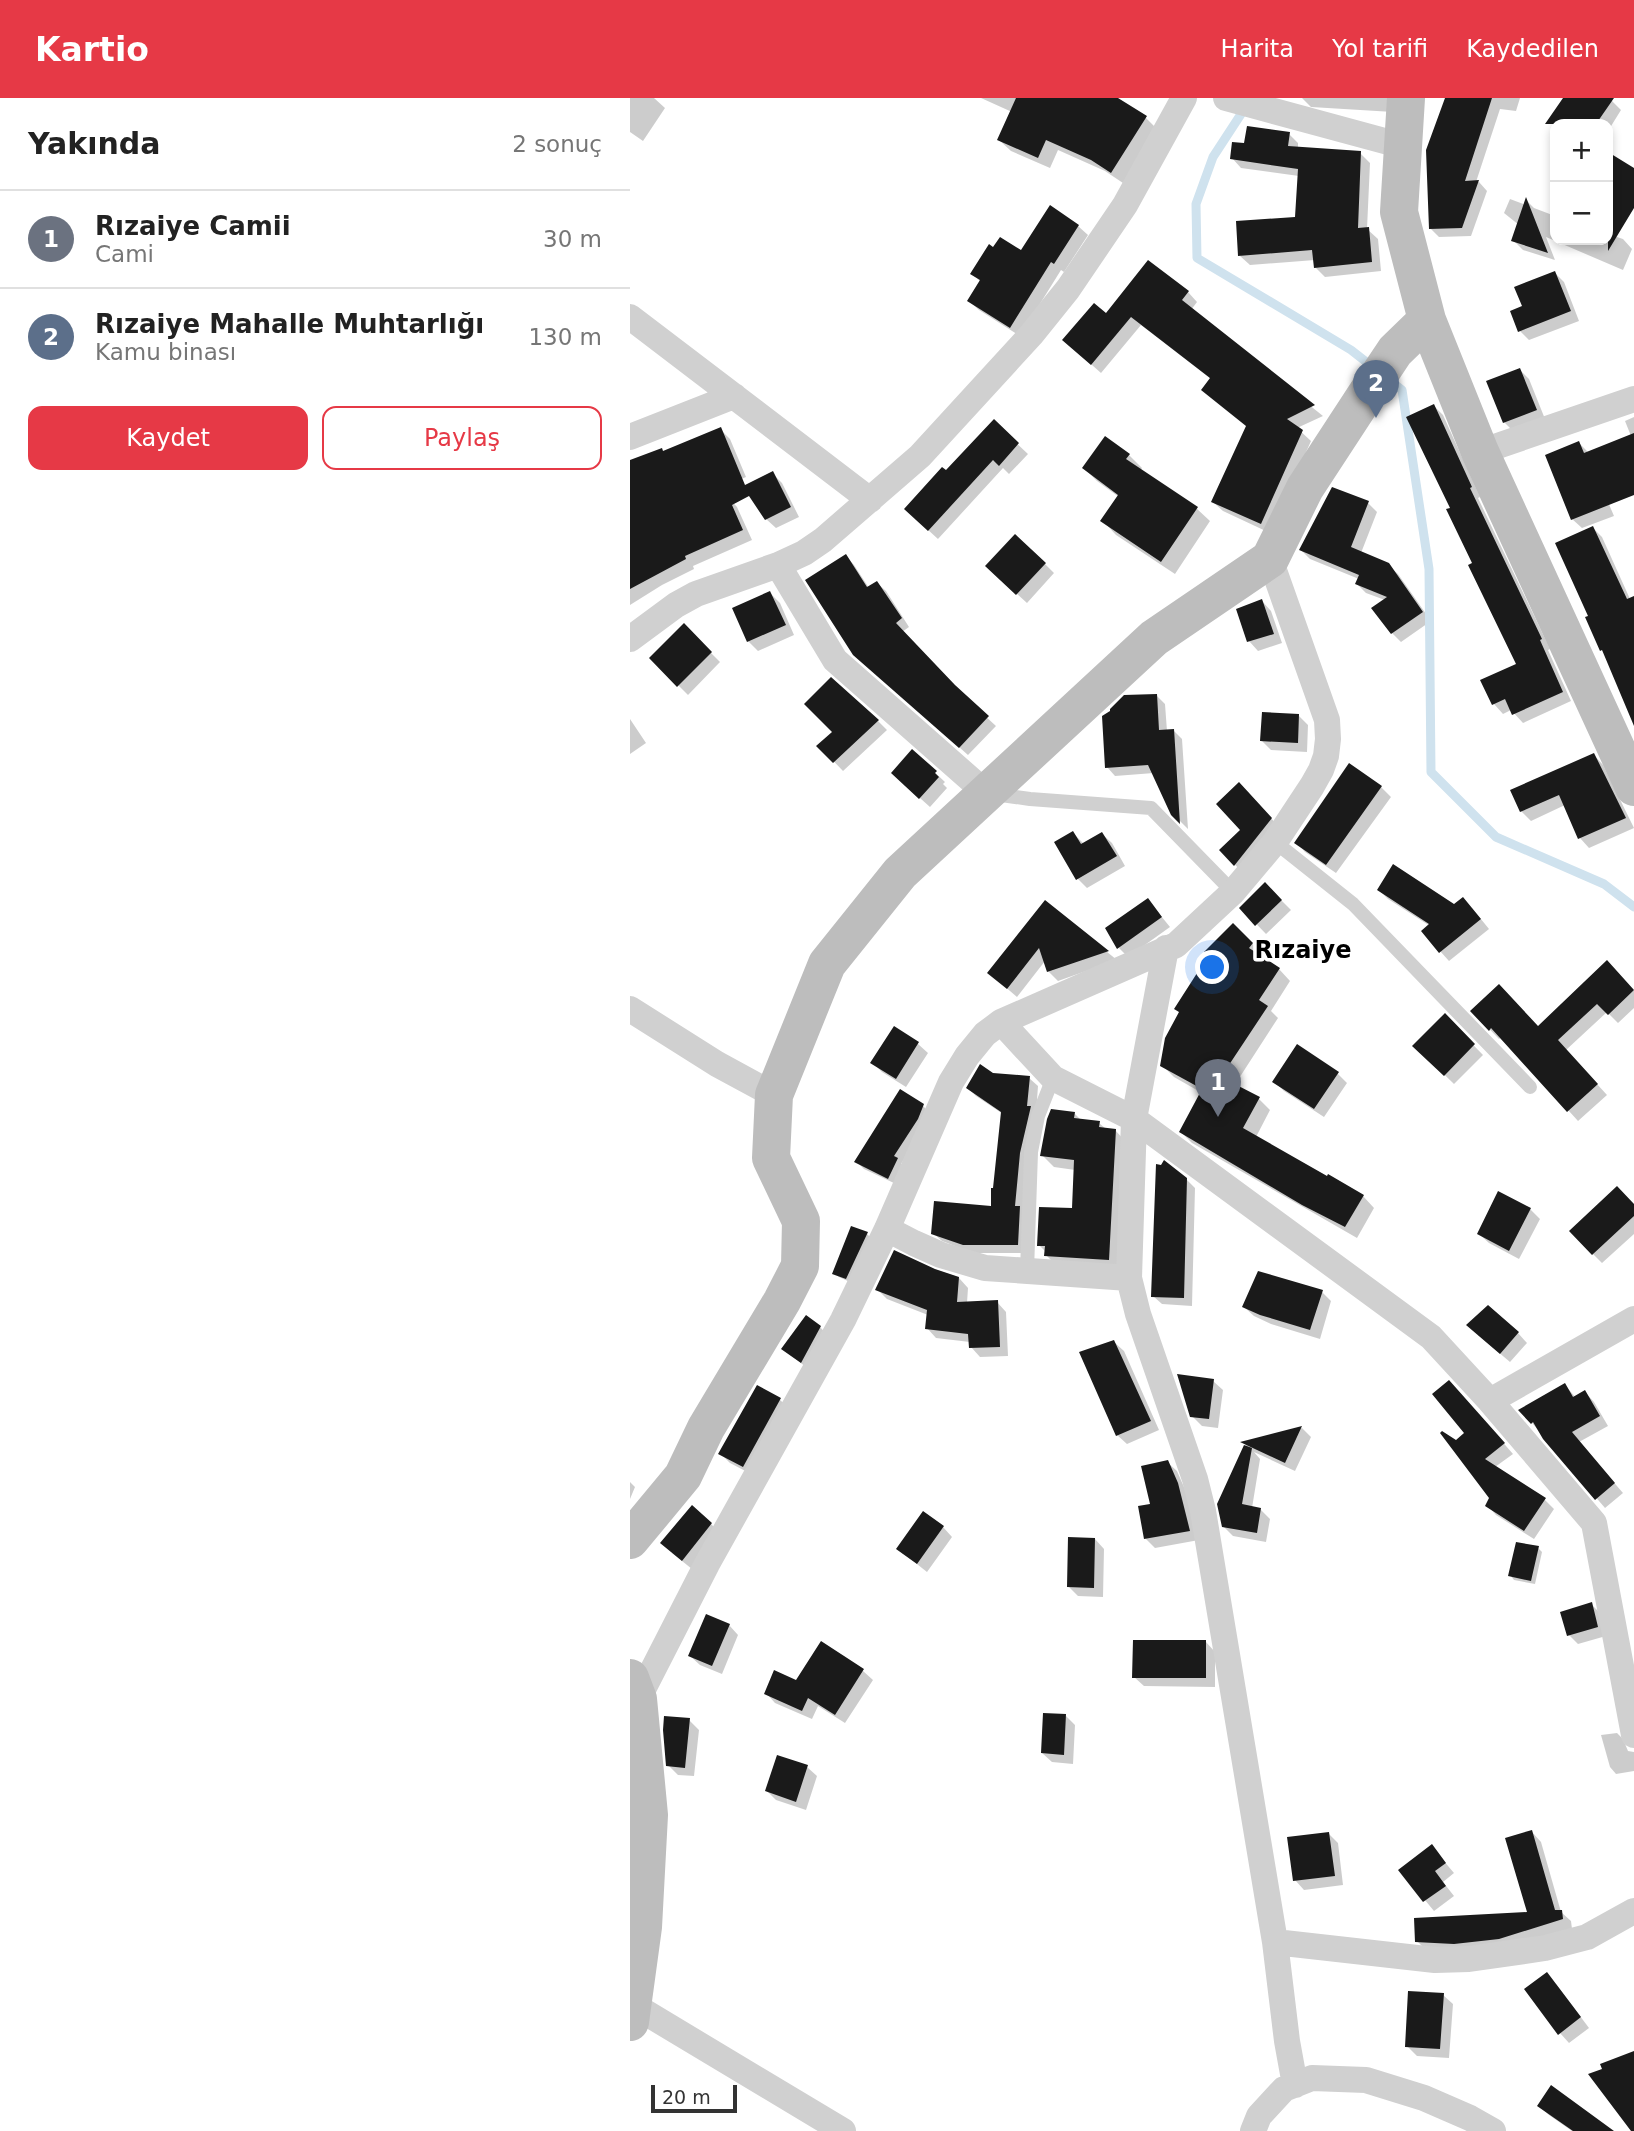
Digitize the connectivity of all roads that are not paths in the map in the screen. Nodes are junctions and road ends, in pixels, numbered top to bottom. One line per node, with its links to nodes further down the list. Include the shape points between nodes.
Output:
1 (1184, 98): 12 (street, via 1125,205 1068,289 920,456)
2 (1226, 98): 5 (street)
3 (1406, 98): 5 (street)
4 (1424, 98): 5 (street)
5 (1403, 146): 7 (street, via 1399,212)
6 (630, 317): 8 (street)
7 (1427, 320): 11 (street); 13 (street, via 1395,351 1371,387 1305,488)
8 (734, 396): 10 (street); 12 (street)
9 (1634, 399): 11 (street)
10 (630, 437)
11 (1480, 452): 16 (street)
12 (870, 500): 14 (street, via 823,540)
13 (1270, 559): 17 (street, via 1154,638); 18 (street, via 1327,720 1328,739 1321,770)
14 (778, 565): 15 (street, via 696,594); 17 (street, via 835,660)
15 (630, 639)
16 (1634, 787)
17 (986, 793): 19 (lane, via 1151,808); 25 (street, via 900,873 827,964)
18 (1275, 842): 19 (street); 24 (lane, via 1353,904)
19 (1233, 892): 20 (street, via 1176,945)
20 (1166, 948): 22 (street); 26 (street)
21 (630, 1009): 25 (street)
22 (1001, 1022): 23 (street); 27 (street, via 985,1034 951,1082)
23 (1054, 1078): 26 (street); 28 (lane, via 1038,1116 1031,1152)
24 (1530, 1087)
25 (774, 1095): 32 (street, via 771,1158 801,1221 800,1266 683,1476)
26 (1134, 1119): 29 (street); 31 (street, via 1430,1337)
27 (887, 1229): 28 (street, via 963,1262); 33 (street, via 844,1320)
28 (1027, 1271): 29 (street)
29 (1129, 1279): 37 (street, via 1203,1511)
30 (1634, 1320): 31 (street)
31 (1490, 1401): 34 (street, via 1594,1523)
32 (630, 1540)
33 (634, 1689): 35 (street)
34 (1634, 1735)
35 (636, 1752): 38 (street, via 649,1815 643,1927)
36 (1634, 1911): 37 (street, via 1587,1937 1469,1959 1435,1960)
37 (1276, 1942): 39 (street)
38 (631, 2014): 40 (street)
39 (1295, 2085): 41 (street, via 1259,2116); 42 (street, via 1312,2078 1366,2080 1424,2098)
40 (843, 2131)
41 (1254, 2131)
42 (1493, 2131)

